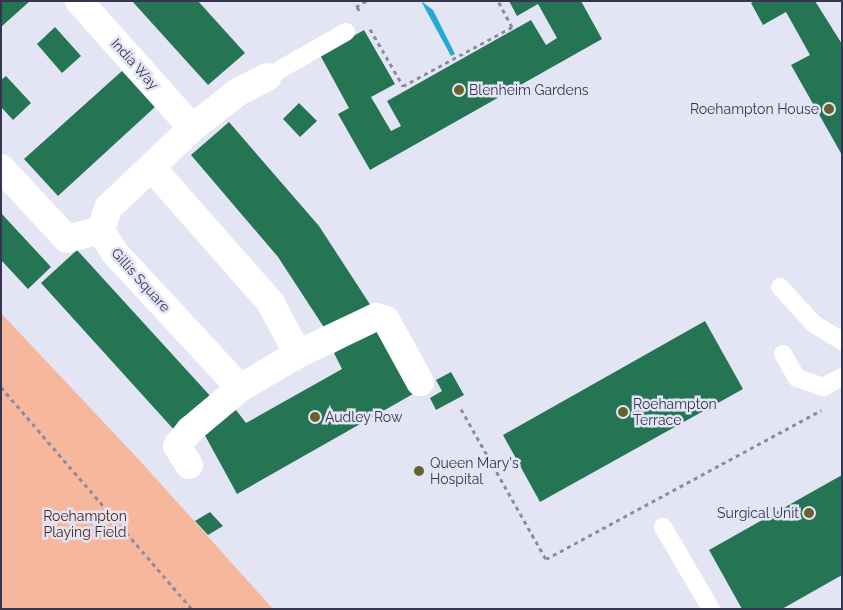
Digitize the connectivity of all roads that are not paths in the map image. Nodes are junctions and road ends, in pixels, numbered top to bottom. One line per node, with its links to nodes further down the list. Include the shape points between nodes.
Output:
1 (79, 1): 4 (street, India Way)
2 (346, 32): 3 (lane)
3 (267, 77): 4 (street, via 238,92)
4 (192, 128): 6 (street)
5 (1, 168): 7 (street, via 67,239)
6 (152, 168): 7 (street, via 108,208); 10 (street, via 270,302)
7 (101, 230): 14 (street, Gillis Square, via 114,252)
8 (780, 287): 9 (lane, via 814,324)
9 (842, 341)
10 (298, 354): 13 (street, via 376,317 386,320); 14 (street)
11 (783, 354): 12 (lane, via 797,378 824,387)
12 (842, 377)
13 (420, 382)
14 (240, 388): 15 (street, via 190,430 177,446)
15 (189, 465)
16 (663, 527): 17 (lane)
17 (711, 609)

